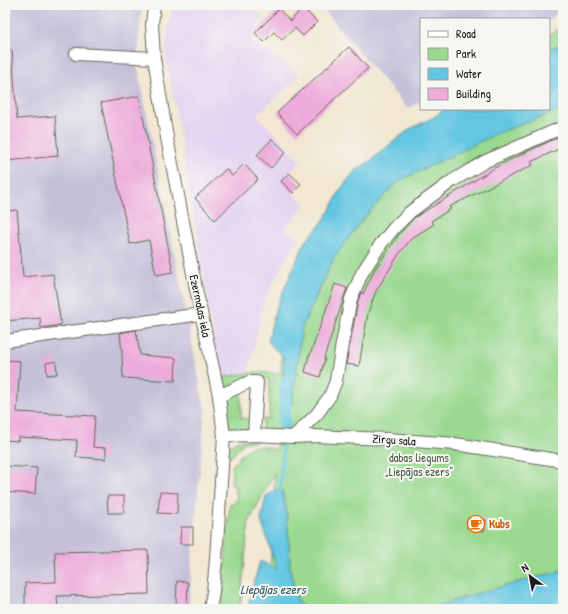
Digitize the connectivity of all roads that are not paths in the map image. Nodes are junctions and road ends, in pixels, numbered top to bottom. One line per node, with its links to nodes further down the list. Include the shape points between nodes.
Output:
1 (154, 5): 3 (street, Ezermalas iela)
2 (76, 54): 3 (street)
3 (154, 58): 5 (street, Ezermalas iela)
4 (563, 127): 10 (street, via 486,161 452,181 410,212 394,228 362,272 351,299 336,381 330,396 317,414)
5 (201, 314): 6 (street); 7 (street, Ezermalas iela)
6 (5, 341)
7 (219, 396): 8 (street, via 248,382 257,382); 9 (street, Ezermalas iela)
8 (254, 435): 9 (street, Zirgu sala); 10 (street, Zirgu sala)
9 (224, 436): 12 (street, Ezermalas iela)
10 (293, 437): 11 (street, Zirgu sala, via 387,439 455,444)
11 (563, 461)
12 (210, 609)

